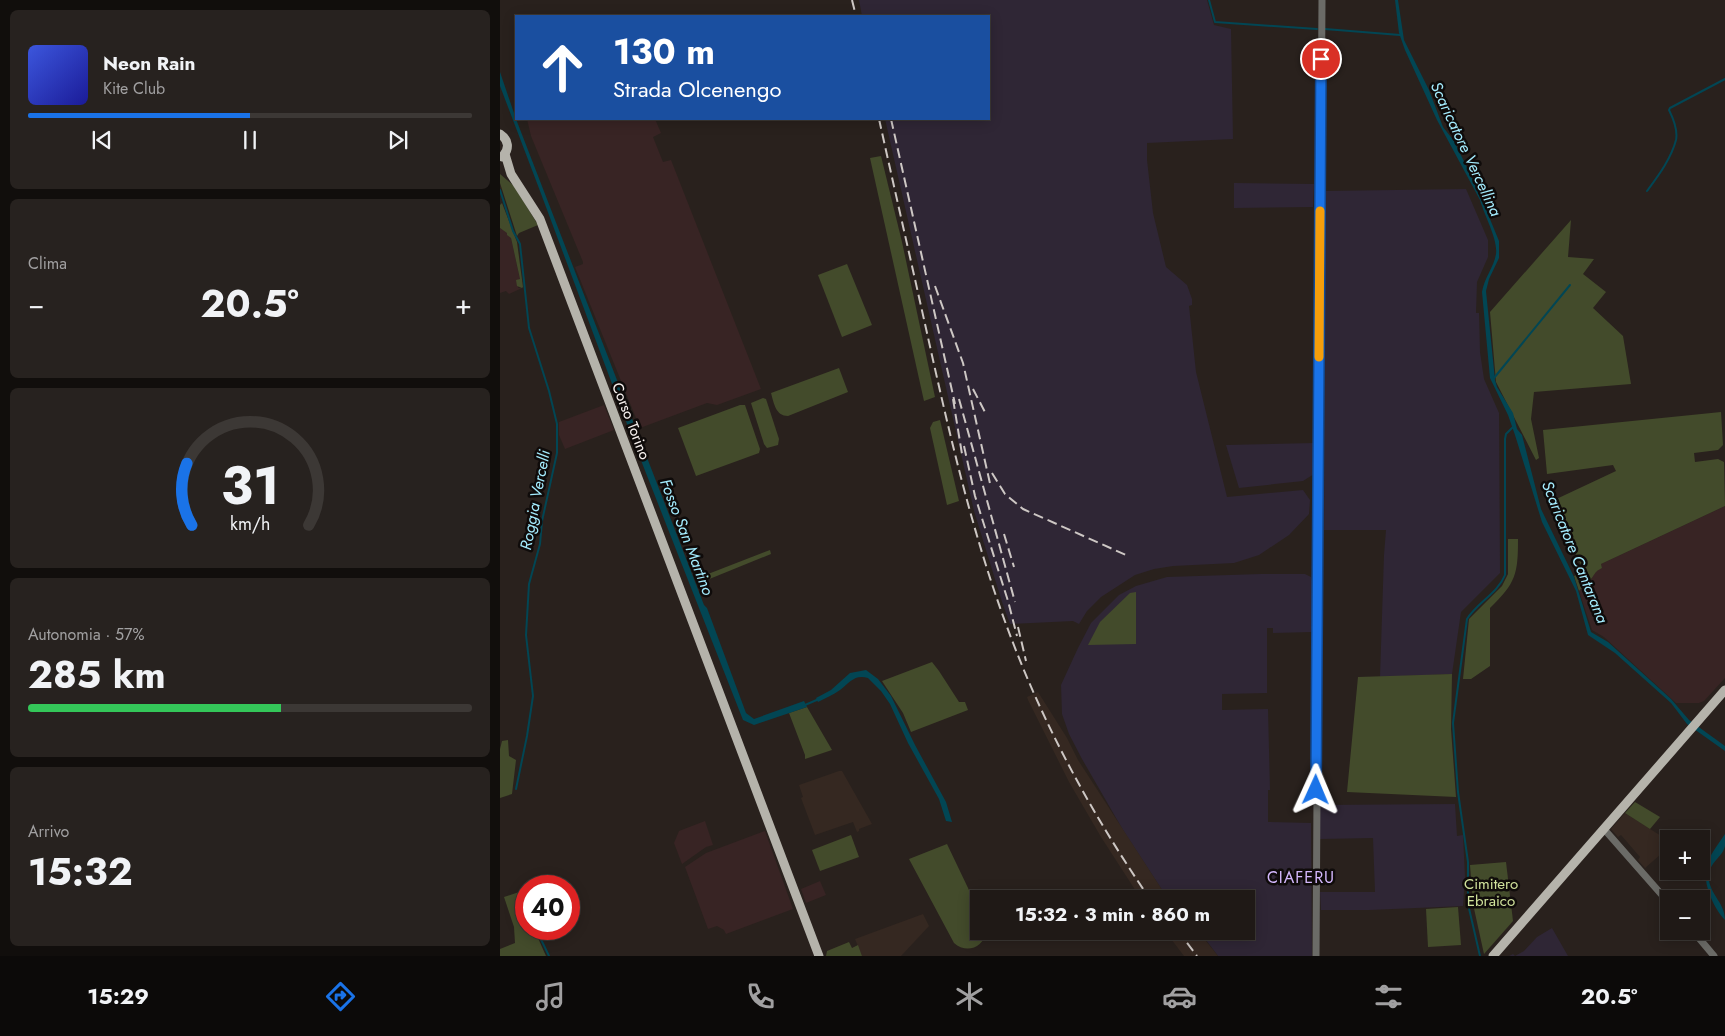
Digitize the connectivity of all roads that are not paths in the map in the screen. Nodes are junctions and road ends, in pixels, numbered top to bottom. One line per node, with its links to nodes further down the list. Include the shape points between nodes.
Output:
1 (1322, 0): 11 (street)
2 (500, 134): 3 (main road, Corso Torino, via 508,142)
3 (503, 156): 5 (main road, Corso Torino)
4 (500, 163): 5 (main road, Corso Torino)
5 (511, 174): 10 (main road, Corso Torino, via 540,219)
6 (1725, 690): 7 (main road)
7 (1604, 829): 8 (street); 12 (main road)
8 (1660, 893)
9 (1701, 940): 13 (street)
10 (819, 956)
11 (1316, 956)
12 (1493, 956)
13 (1714, 956)

